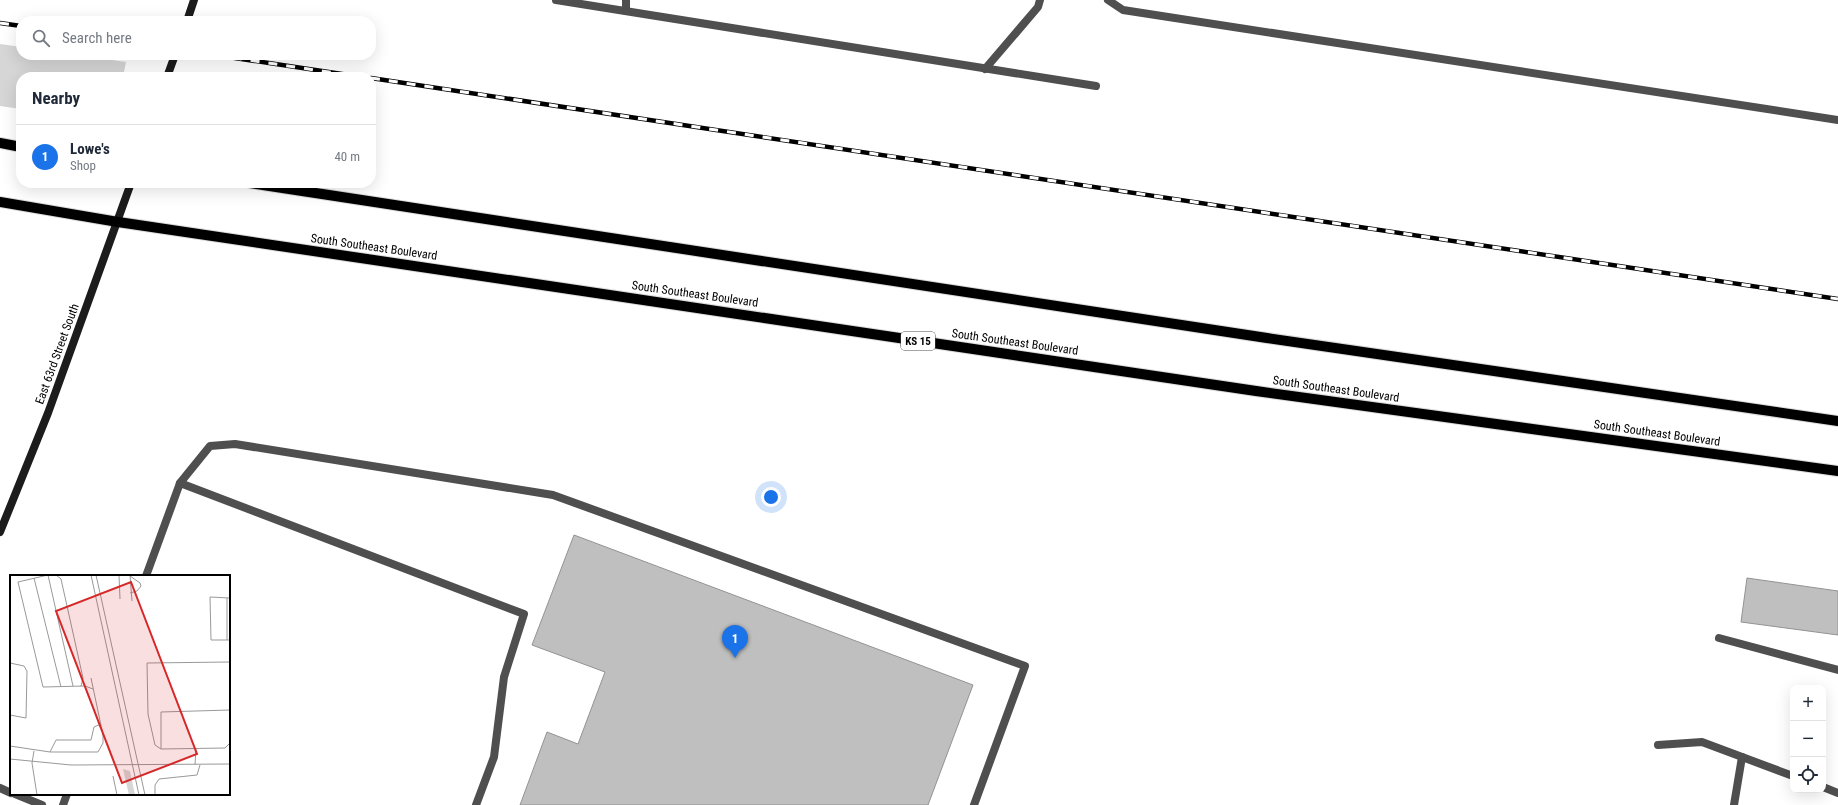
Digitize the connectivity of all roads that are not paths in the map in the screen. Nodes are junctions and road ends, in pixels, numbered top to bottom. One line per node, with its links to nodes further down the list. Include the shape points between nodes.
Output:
1 (194, 0): 7 (main road)
2 (556, 0): 6 (street)
3 (626, 0): 6 (street)
4 (1040, 0): 9 (street, via 1038,7)
5 (1108, 0): 12 (street, via 1123,10)
6 (626, 11): 9 (street)
7 (189, 16)
8 (173, 60): 10 (main road)
9 (985, 69): 11 (street)
10 (169, 72)
11 (1096, 86)
12 (1838, 120)
13 (0, 144): 14 (main road)
14 (16, 146)
15 (129, 188): 18 (main road, East 63rd Street South)
16 (283, 188): 19 (main road, via 1267,338)
17 (0, 202): 18 (main road, South Southeast Boulevard / KS 15)
18 (118, 222): 20 (main road, South Southeast Boulevard / KS 15, via 1256,391); 22 (main road, East 63rd Street South, via 48,413)
19 (1838, 421)
20 (1838, 471)
21 (180, 483): 23 (street); 37 (street, via 524,614 504,677 494,757); 38 (street, via 210,446 235,444 553,495 1025,666)
22 (0, 532)
23 (146, 575)
24 (1719, 638): 25 (street)
25 (1838, 670)
26 (1658, 745): 27 (street, via 1702,742)
27 (1742, 757): 28 (street); 39 (street)
28 (1790, 775)
29 (0, 788): 31 (street)
30 (1826, 788): 32 (street)
31 (10, 792)
32 (1838, 793)
33 (17, 795): 35 (street)
34 (67, 795): 36 (street)
35 (42, 805)
36 (63, 805)
37 (476, 805)
38 (974, 805)
39 (1734, 805)

